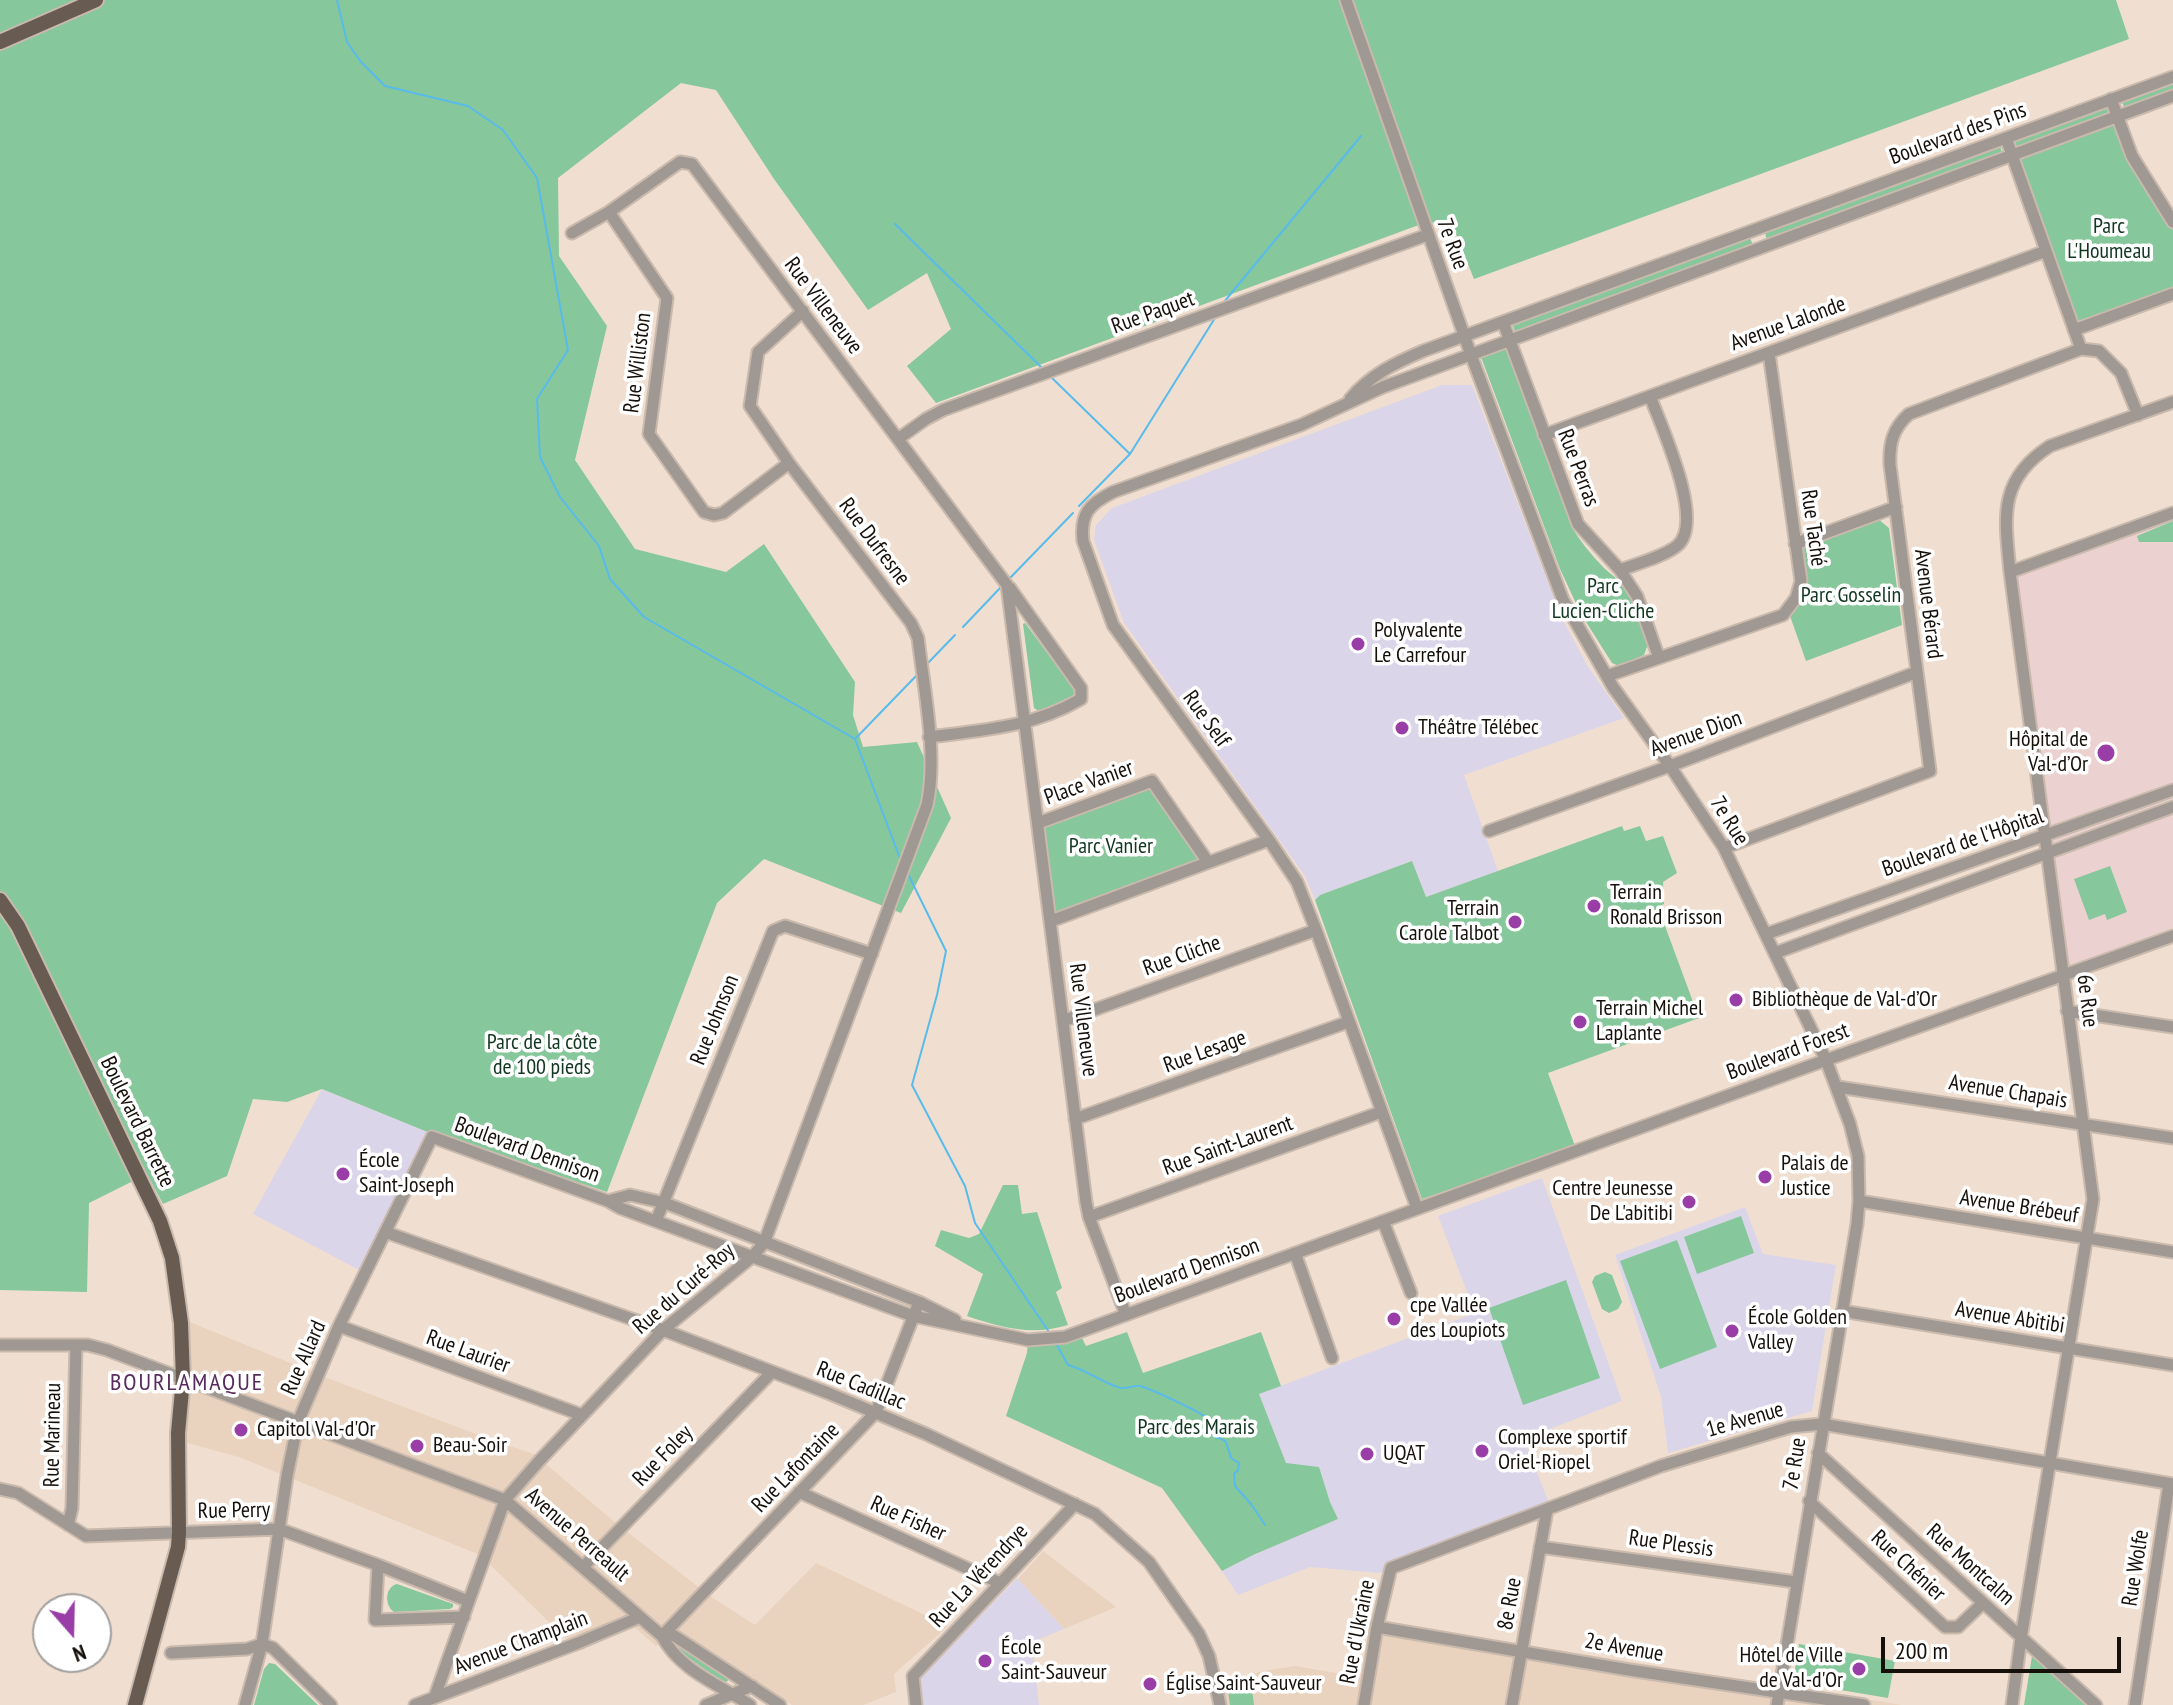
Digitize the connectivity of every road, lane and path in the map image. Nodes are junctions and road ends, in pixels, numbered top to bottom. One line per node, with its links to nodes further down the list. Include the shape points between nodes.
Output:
1 (96, 0): 3 (main road)
2 (1346, 0): 14 (street, 7e Rue)
3 (0, 42)
4 (2173, 77): 6 (street, Boulevard des Pins)
5 (2173, 96): 7 (street, Boulevard des Pins)
6 (2111, 99): 7 (street); 8 (street, Boulevard des Pins)
7 (2118, 116): 9 (street, Boulevard des Pins); 11 (street, via 2132,156)
8 (2006, 138): 9 (street); 12 (street, Boulevard des Pins)
9 (2012, 155): 15 (street, Boulevard des Pins); 16 (street)
10 (609, 212): 13 (street, Rue Villeneuve); 18 (street, Rue Villeneuve, via 680,162 692,164); 32 (street, Rue Williston, via 667,298 649,434 704,512 723,513)
11 (2173, 222)
12 (1757, 229): 15 (street); 19 (street, Boulevard des Pins)
13 (572, 233)
14 (1427, 235): 21 (street, 7e Rue); 31 (street, Rue Paquet, via 943,410)
15 (1763, 247): 22 (street, Boulevard des Pins)
16 (2046, 251): 20 (street); 24 (street, Avenue Lalonde)
17 (2173, 294): 20 (street)
18 (803, 311): 31 (street, Rue Villeneuve); 32 (street, Rue Dufresne, via 758,352 750,406)
19 (1503, 322): 21 (street, Boulevard des Pins); 22 (street, Rue Perras)
20 (2074, 330): 23 (street)
21 (1464, 336): 25 (street, 7e Rue); 28 (street, Rue Self, via 1379,371)
22 (1510, 341): 25 (street, Boulevard des Pins); 30 (street, Rue Perras)
23 (2081, 349): 29 (street, via 2099,351 2121,373); 33 (street, Avenue Bérard, via 1899,422 1890,442)
24 (1769, 353): 26 (street, Avenue Lalonde); 35 (street, Rue Taché)
25 (1471, 355): 28 (street, Rue Self); 41 (street, 7e Rue, via 1563,600)
26 (1650, 396): 30 (street, Avenue Lalonde); 36 (street, via 1678,470 1687,527 1677,546)
27 (2173, 402): 29 (street, 6e Rue)
28 (1346, 403): 50 (street, Rue Self, via 1301,425 1113,492 1091,506 1082,528 1113,625)
29 (2138, 415): 37 (street, 6e Rue, via 2050,446 2025,466 2006,505)
30 (1544, 435): 36 (street, Rue Perras, via 1578,524)
31 (898, 439): 38 (street, Rue Villeneuve)
32 (789, 463): 43 (street, Rue Dufresne, via 911,623 918,638)
33 (1896, 507): 35 (street); 40 (street, Avenue Bérard)
34 (2173, 513): 37 (street)
35 (1795, 544): 39 (street, Rue Taché, via 1801,581 1783,615)
36 (1620, 570): 39 (street, Rue Perras, via 1637,596)
37 (2010, 572): 49 (street, 6e Rue)
38 (1007, 585): 42 (street, Rue Villeneuve); 42 (street, Rue Villeneuve, via 1081,688 1081,699)
39 (1659, 658): 41 (street, Rue Taché)
40 (1917, 672): 44 (street, Avenue Dion); 51 (street, Avenue Bérard, via 1930,771)
41 (1607, 676): 44 (street, 7e Rue)
42 (1025, 723): 43 (street); 47 (street, Rue Villeneuve)
43 (929, 737): 60 (street, Rue du Curé-Roy, via 927,805)
44 (1670, 766): 48 (street, Avenue Dion); 51 (street, 7e Rue)
45 (2173, 790): 49 (street, Boulevard de l'Hôpital)
46 (2173, 807): 52 (street, Boulevard de l'Hôpital)
47 (1038, 823): 53 (street, Place Vanier, via 1152,781); 55 (street, Rue Villeneuve)
48 (1489, 831)
49 (2046, 835): 52 (street, 6e Rue); 57 (street, Boulevard de l'Hôpital)
50 (1269, 840): 53 (street); 56 (street, Rue Self, via 1297,882)
51 (1724, 848): 57 (street, 7e Rue)
52 (2048, 853): 59 (street, Boulevard de l'Hôpital); 61 (street, 6e Rue)
53 (1208, 862): 55 (street)
54 (0, 900): 100 (main road, Boulevard Barrette, via 18,926 163,1228 181,1323)
55 (1051, 921): 63 (street, Rue Villeneuve)
56 (1316, 930): 63 (street, Rue Cliche); 64 (street, Rue Self)
57 (1766, 934): 59 (street, 7e Rue)
58 (2173, 936): 61 (street, Boulevard Forest)
59 (1775, 953): 66 (street, 7e Rue)
60 (872, 954): 75 (street, Rue Johnson, via 785,926 773,931); 82 (street, Rue du Curé-Roy)
61 (2063, 975): 62 (street, 6e Rue); 66 (street, Boulevard Forest)
62 (2067, 1011): 65 (street); 70 (street, 6e Rue)
63 (1063, 1021): 69 (street, Rue Villeneuve)
64 (1348, 1022): 68 (street, Rue Self); 69 (street, Rue Lesage)
65 (2173, 1027)
66 (1826, 1060): 67 (street, 7e Rue); 76 (street, Boulevard Forest)
67 (1838, 1087): 70 (street, Avenue Chapais); 74 (street, 7e Rue, via 1858,1156)
68 (1381, 1112): 76 (street, Rue Self); 77 (street, Rue Saint-Laurent)
69 (1075, 1119): 77 (street, Rue Villeneuve)
70 (2084, 1124): 72 (street, Avenue Chapais); 81 (street, 6e Rue, via 2093,1199)
71 (432, 1137): 73 (street, Boulevard Dennison); 80 (street, Rue Allard)
72 (2173, 1138)
73 (608, 1201): 75 (street, Boulevard Dennison, via 630,1195); 78 (street, Boulevard Dennison)
74 (1859, 1201): 81 (street, Avenue Brébeuf); 88 (street, 7e Rue)
75 (665, 1203): 78 (street, Rue Johnson); 82 (street, Boulevard Dennison)
76 (1417, 1208): 79 (street, Boulevard Dennison)
77 (1089, 1217): 89 (street, Rue Villeneuve)
78 (656, 1221): 85 (street, Boulevard Dennison)
79 (1383, 1221): 84 (street, Boulevard Dennison); 86 (street)
80 (385, 1232): 91 (street, Rue Allard); 93 (street, Rue Cadillac)
81 (2087, 1238): 83 (street, Avenue Brébeuf); 96 (street, 6e Rue)
82 (764, 1243): 85 (street, Rue du Curé-Roy); 87 (street, Boulevard Dennison)
83 (2173, 1252)
84 (1295, 1253): 89 (street, Boulevard Dennison); 97 (street)
85 (752, 1257): 90 (street, Boulevard Dennison); 93 (street, Rue du Curé-Roy)
86 (1411, 1293)
87 (919, 1302): 90 (street, Rue Lafontaine); 92 (street, Boulevard Dennison)
88 (1842, 1311): 96 (street, Avenue Abitibi); 104 (street, 7e Rue)
89 (1126, 1315): 92 (street, Boulevard Dennison, via 1051,1339 1028,1340)
90 (913, 1316): 92 (street, Boulevard Dennison); 101 (street, Rue Lafontaine)
91 (339, 1326): 102 (street, Rue Laurier); 103 (street, Rue Allard)
92 (966, 1326)
93 (663, 1330): 99 (street, Rue Cadillac); 102 (street, Rue du Curé-Roy)
94 (0, 1345): 95 (street, Avenue Perreault)
95 (76, 1345): 100 (street, Avenue Perreault, via 107,1350); 114 (street, Rue Marineau)
96 (2069, 1348): 98 (street, Avenue Abitibi); 106 (street, 6e Rue)
97 (1332, 1358)
98 (2173, 1365)
99 (772, 1372): 101 (street, Rue Cadillac); 119 (street, Rue Foley)
100 (183, 1379): 103 (street, Avenue Perreault); 116 (main road, Boulevard Barrette)
101 (876, 1412): 109 (street, Rue Lafontaine); 112 (street, Rue Cadillac)
102 (582, 1415): 110 (street, Rue du Curé-Roy)
103 (298, 1422): 110 (street, Avenue Perreault); 115 (street, Rue Allard)
104 (1822, 1424): 105 (street, 7e Rue); 106 (street, 1e Avenue); 113 (street, 1e Avenue, via 1791,1427 1661,1466)
105 (1818, 1453): 111 (street, 7e Rue); 124 (street, Rue Montcalm)
106 (2050, 1462): 107 (street, 1e Avenue); 129 (street, 6e Rue)
107 (2171, 1484): 152 (street, Rue Wolfe)
108 (0, 1489): 114 (street, Rue Perry, via 18,1493)
109 (799, 1492): 122 (street, Rue Fisher); 128 (street, Rue Lafontaine)
110 (505, 1500): 119 (street, Avenue Perreault); 123 (street, Rue du Curé-Roy)
111 (1809, 1501): 121 (street, 7e Rue); 124 (street, Rue Chénier, via 1945,1627 1958,1627)
112 (1075, 1504): 122 (street, Rue La Vérendrye); 145 (street, Rue Cadillac, via 1095,1514 1149,1562 1199,1634)
113 (1547, 1510): 117 (street, 8e Rue); 120 (street, 1e Avenue)
114 (68, 1525): 116 (street, Rue Perry, via 95,1537)
115 (279, 1529): 116 (street, Rue Perry); 118 (street, Rue Perry); 130 (street, Rue Allard)
116 (179, 1533): 137 (main road, Boulevard Barrette)
117 (1540, 1547): 121 (street, Rue Plessis); 131 (street, 8e Rue)
118 (378, 1565): 123 (street, Rue Perry); 125 (street, via 375,1620)
119 (583, 1567): 126 (street, Avenue Perreault)
120 (1391, 1568): 127 (street, Rue d'Ukraine)
121 (1796, 1582): 134 (street, 7e Rue)
122 (1000, 1583): 144 (street, Rue La Vérendrye, via 913,1676)
123 (468, 1601): 125 (street, Rue du Curé-Roy)
124 (1983, 1603): 129 (street, Rue Montcalm)
125 (464, 1617): 136 (street, Rue du Curé-Roy)
126 (640, 1617): 128 (street, Avenue Perreault); 136 (street, Avenue Champlain)
127 (1377, 1627): 131 (street, 2e Avenue); 146 (street, Rue d'Ukraine)
128 (662, 1636): 133 (street, via 673,1635); 135 (street, via 686,1666)
129 (2021, 1638): 150 (street, 6e Rue); 151 (street, Rue Montcalm)
130 (262, 1644): 132 (street); 138 (street, Rue Allard); 139 (street, via 273,1648)
131 (1522, 1650): 134 (street, 2e Avenue); 147 (street, 8e Rue)
132 (171, 1653)
133 (752, 1686): 135 (street); 143 (street)
134 (1779, 1692): 148 (street, 7e Rue); 149 (street, 2e Avenue)
135 (733, 1694): 141 (street); 142 (street)
136 (435, 1696): 140 (street, Avenue Champlain)
137 (135, 1705)
138 (245, 1705)
139 (331, 1705)
140 (415, 1705)
141 (706, 1705)
142 (750, 1705)
143 (780, 1705)
144 (916, 1705)
145 (1220, 1705)
146 (1364, 1705)
147 (1512, 1705)
148 (1777, 1705)
149 (1864, 1705)
150 (2012, 1705)
151 (2096, 1705)
152 (2135, 1705)

